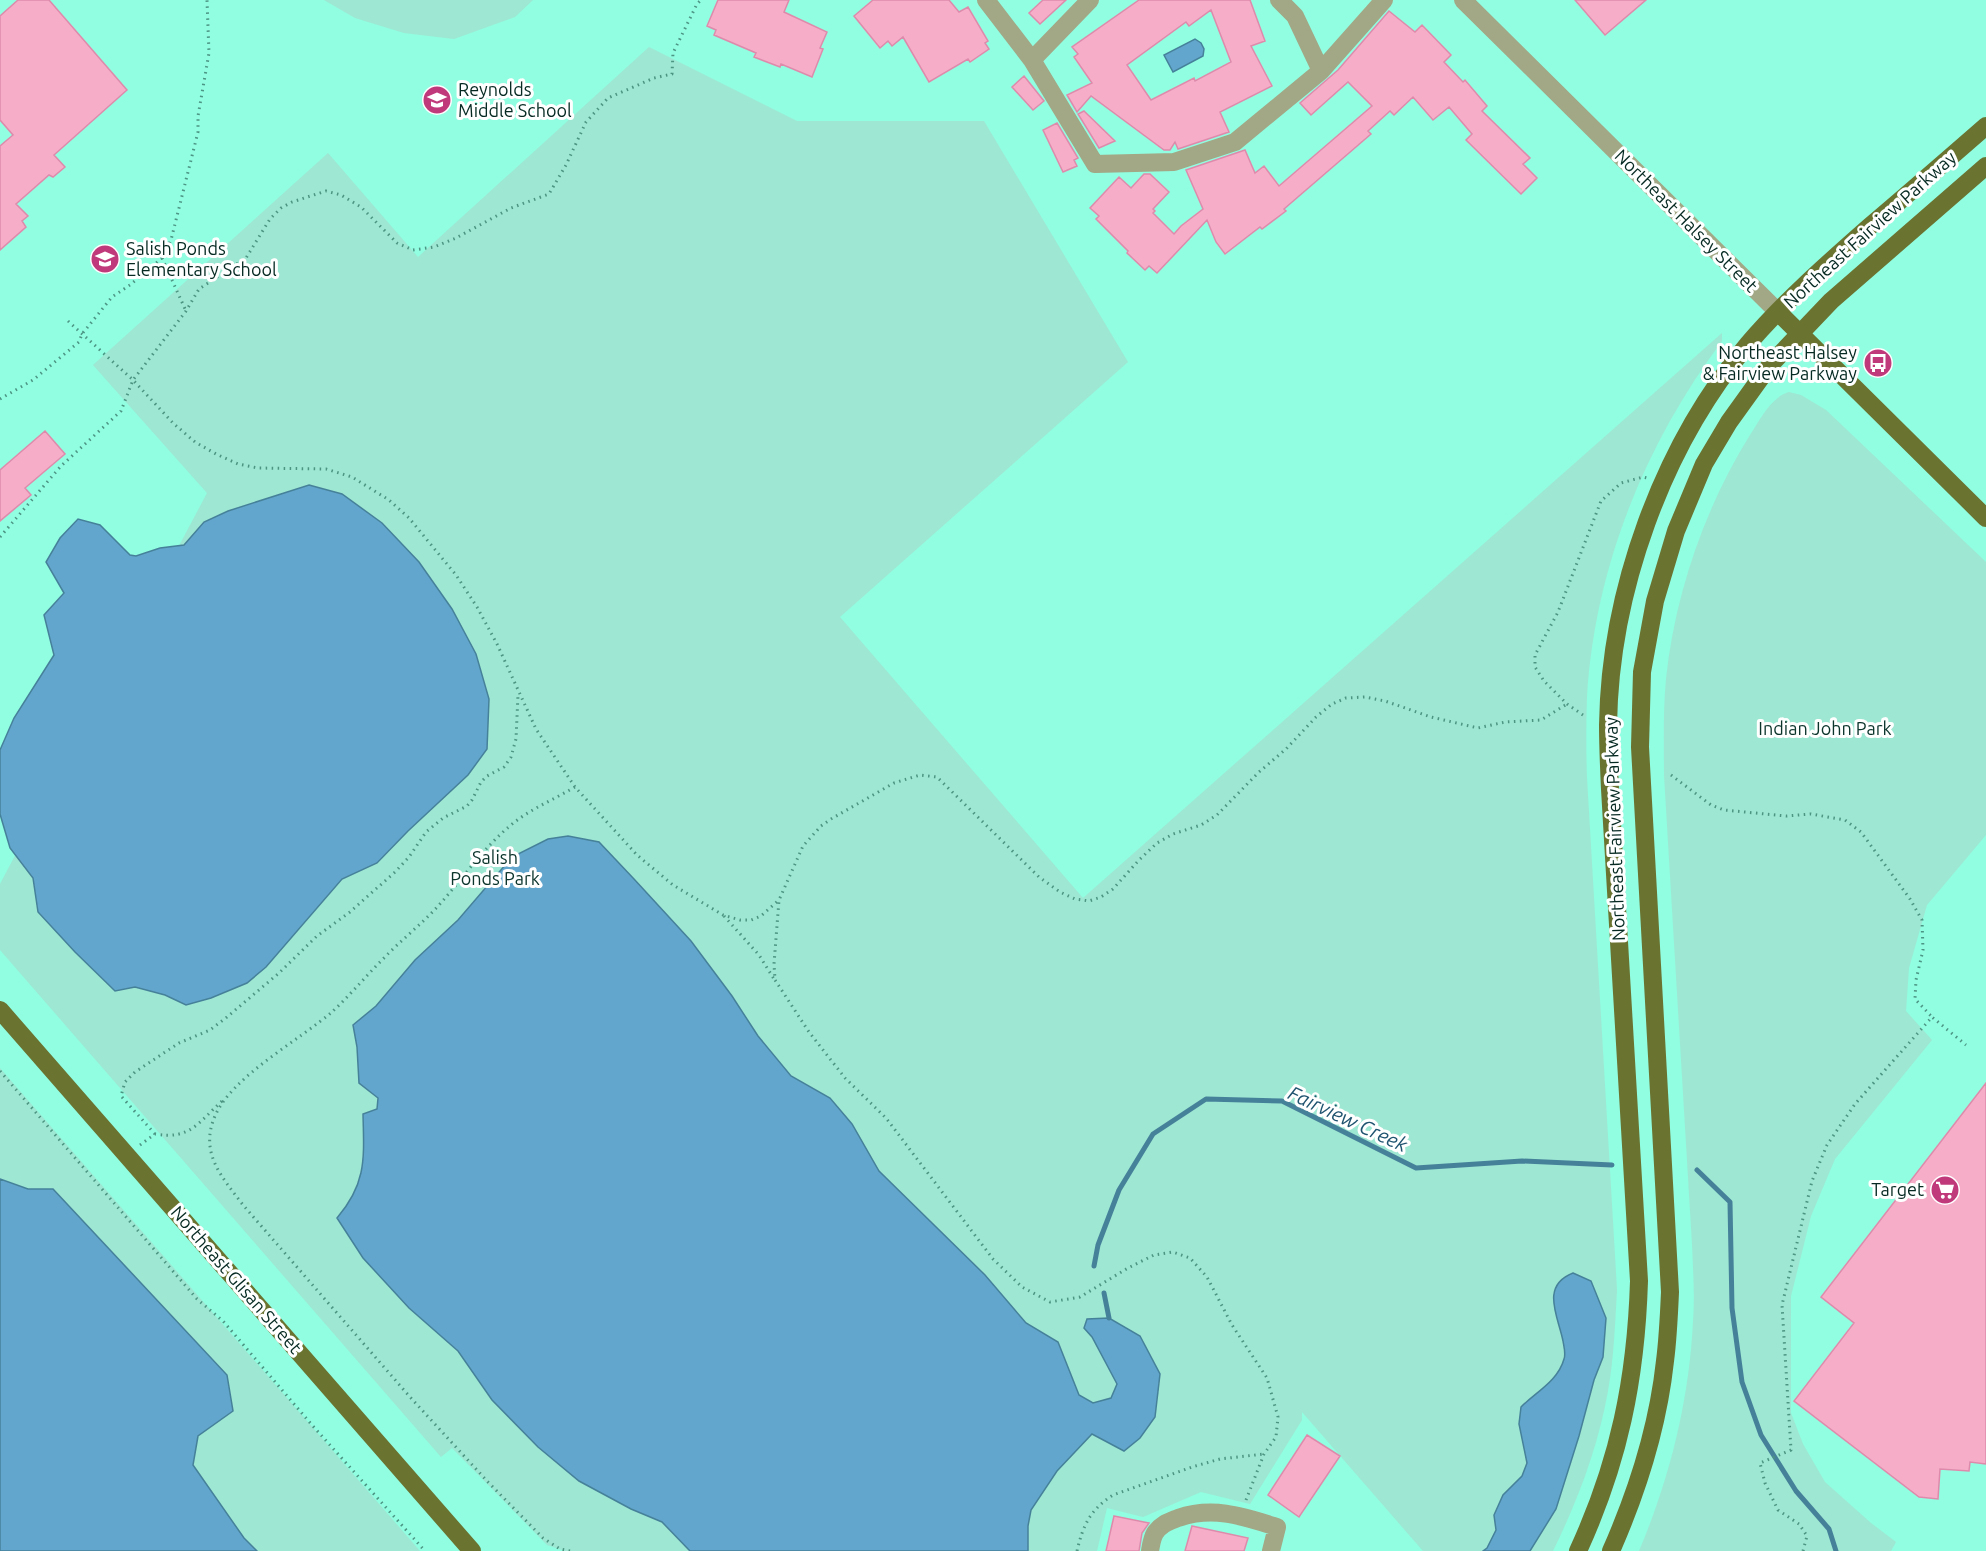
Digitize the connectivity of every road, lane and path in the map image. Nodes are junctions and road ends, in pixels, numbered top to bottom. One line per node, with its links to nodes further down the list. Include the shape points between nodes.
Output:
1 (207, 0): 12 (path, via 209,53 196,144 171,240)
2 (701, 0): 13 (path, via 673,53 672,74 608,98 585,122 549,194 511,208 456,238 413,250 397,243 361,207 326,191 281,208 246,258 199,289)
3 (986, 0): 8 (street)
4 (1090, 0): 8 (street)
5 (1279, 0): 9 (street, via 1295,16)
6 (1384, 0): 9 (street)
7 (1463, 0): 14 (street, Northeast Halsey Street)
8 (1032, 60): 9 (street, via 1095,164 1174,162 1235,142)
9 (1321, 71)
10 (1986, 126): 14 (main road, Northeast Fairview Parkway, via 1811,278)
11 (1986, 166): 16 (main road, Northeast Fairview Parkway, via 1831,301)
12 (162, 258): 13 (path); 17 (path, via 112,297)
13 (186, 311): 18 (path)
14 (1778, 312): 16 (main road, Northeast Halsey Street); 20 (main road, Northeast Fairview Parkway, via 1720,382)
15 (68, 321): 17 (path)
16 (1800, 333): 21 (main road, Northeast Halsey Street); 47 (main road, Northeast Fairview Parkway, via 1770,365 1704,464 1672,541 1645,650 1640,747 1670,1292 1665,1361 1649,1443)
17 (82, 334): 18 (path); 19 (path, via 79,342 33,380)
18 (133, 380): 22 (path, via 121,411 61,466); 23 (path, via 173,423 216,454 258,468 326,469 352,477 389,500 456,575 497,644)
19 (0, 399)
20 (1663, 482): 24 (path, via 1643,477 1621,483 1601,501 1558,612 1535,655 1535,667 1544,681); 46 (main road, Northeast Fairview Parkway, via 1624,601 1608,724 1639,1281 1638,1329 1618,1441)
21 (1986, 518)
22 (0, 537)
23 (518, 693): 27 (path, via 536,729); 36 (path, via 511,758 481,782 467,806 426,832 395,872 227,1017 170,1048 125,1082 122,1096)
24 (1567, 704): 25 (path); 28 (path, via 1541,720 1478,728 1431,717 1385,700 1346,698 1316,717 1217,814 1157,843 1113,889 1089,901 1060,892 1039,877 937,777 920,775 894,783 821,826 803,846)
25 (1583, 715)
26 (1671, 775): 32 (path, via 1724,810 1786,816 1811,814 1845,820 1861,832 1922,920 1923,950 1916,999)
27 (575, 787): 29 (path, via 637,855 673,885); 35 (path, via 523,816 505,831 352,993 259,1066)
28 (779, 900): 29 (path, via 751,920); 30 (path)
29 (723, 915): 30 (path, via 759,955)
30 (775, 980): 38 (path, via 845,1078 886,1118 993,1258 1022,1287 1050,1302 1080,1297 1154,1255 1173,1252 1190,1258 1207,1277 1267,1378 1278,1417 1276,1437)
31 (0, 1010): 37 (main road, Northeast Glisan Street)
32 (1932, 1017): 33 (path); 48 (path, via 1855,1104 1827,1145 1812,1181 1782,1305 1791,1450 1760,1463 1778,1510 1799,1524 1807,1536)
33 (1966, 1045)
34 (0, 1071): 40 (path, via 197,1299 223,1321)
35 (223, 1100): 36 (path, via 187,1132 171,1137); 42 (path, via 212,1125 212,1160 237,1197 488,1482 543,1538)
36 (155, 1134): 37 (path)
37 (127, 1155): 41 (main road, Northeast Glisan Street)
38 (1264, 1454): 39 (path); 43 (path, via 1220,1459 1113,1495 1086,1521)
39 (1239, 1515): 44 (street, via 1206,1511 1164,1523 1154,1534); 45 (street, via 1277,1527)
40 (425, 1551)
41 (472, 1551)
42 (570, 1551)
43 (1077, 1551)
44 (1150, 1551)
45 (1271, 1551)
46 (1578, 1551)
47 (1611, 1551)
48 (1803, 1551)

